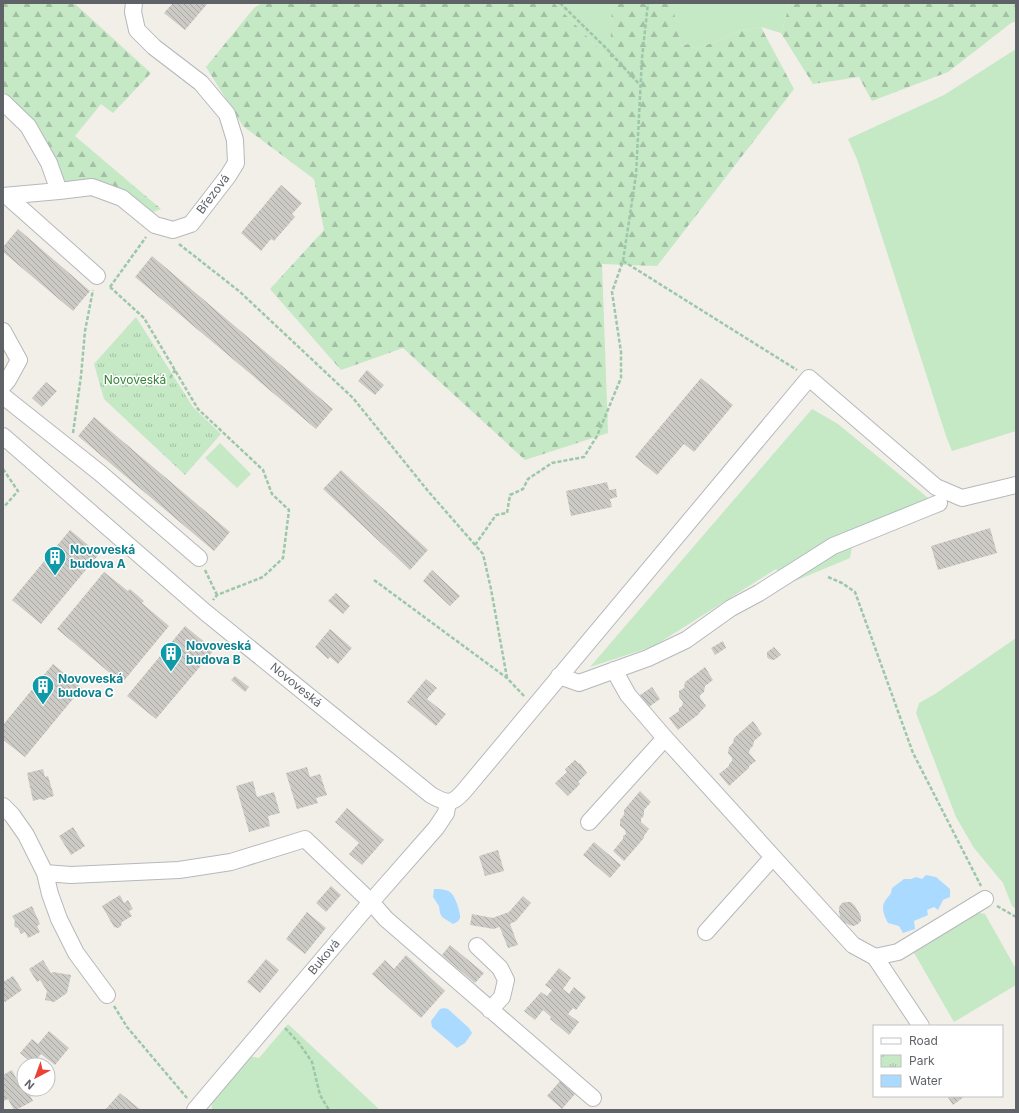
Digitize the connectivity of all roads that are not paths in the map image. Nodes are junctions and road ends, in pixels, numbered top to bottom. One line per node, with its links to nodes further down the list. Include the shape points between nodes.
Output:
1 (134, 3): 3 (street, Březová, via 137,30 154,47 201,83 227,114 235,140 236,163 191,224 173,230 155,225 122,198 92,187)
2 (3, 102): 3 (street, via 28,126 49,163)
3 (59, 192): 4 (street, Březová)
4 (5, 196): 5 (street)
5 (97, 276)
6 (3, 331): 7 (street, via 19,360)
7 (3, 386)
8 (3, 396): 12 (street, via 100,473)
9 (3, 436): 16 (street, Novoveská, via 205,612 426,790 438,799)
10 (1016, 485): 14 (street, via 962,498 936,487 809,378)
11 (939, 503): 13 (street, via 833,546 731,608 686,640)
12 (199, 558)
13 (614, 670): 14 (street, via 579,682); 15 (street, via 628,695)
14 (560, 676): 16 (street, via 464,791)
15 (665, 738): 18 (street); 19 (street)
16 (448, 802): 22 (street, Buková, via 446,813 436,828)
17 (3, 806): 20 (street, via 26,835)
18 (589, 822)
19 (773, 857): 23 (street); 25 (street, via 853,945)
20 (45, 873): 22 (street, via 71,875 179,870 231,862 305,838); 26 (street, via 59,919 76,953)
21 (985, 899): 25 (street, via 898,952)
22 (371, 902): 27 (street, via 386,919); 30 (street, Buková)
23 (706, 932)
24 (477, 946): 27 (street, via 500,968 506,980 502,997)
25 (875, 957): 28 (street)
26 (107, 995)
27 (490, 1010): 29 (street)
28 (920, 1025)
29 (592, 1098)
30 (195, 1109)

